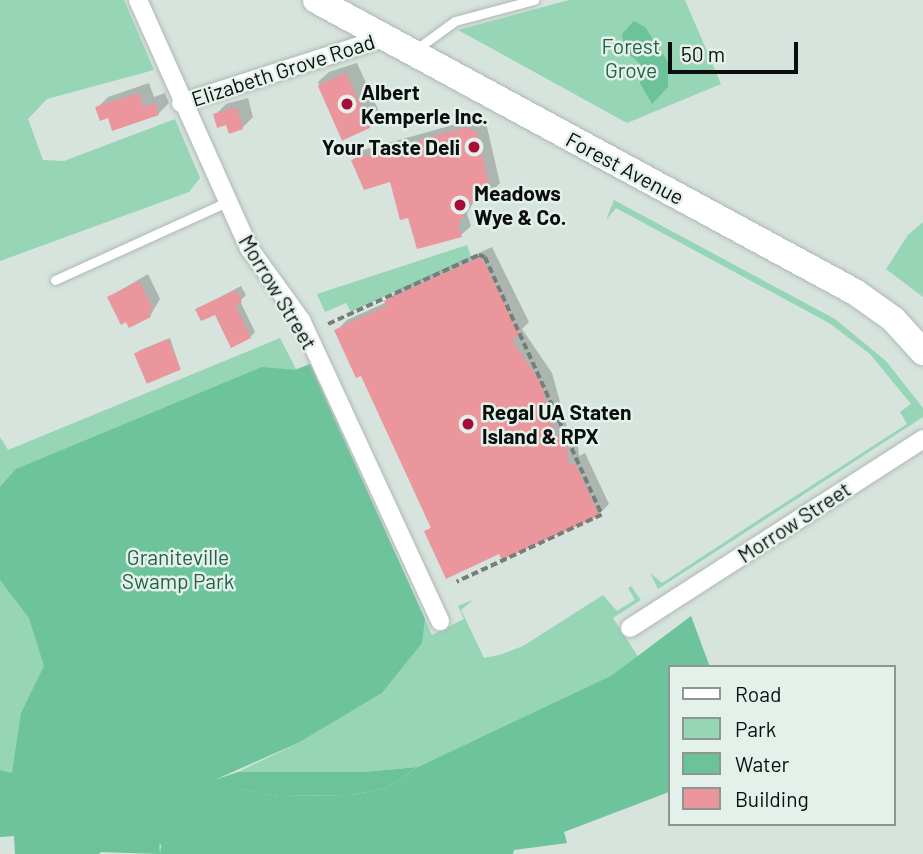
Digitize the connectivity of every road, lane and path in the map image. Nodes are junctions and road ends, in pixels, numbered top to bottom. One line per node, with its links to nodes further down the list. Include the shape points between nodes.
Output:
1 (138, 0): 6 (street, Morrow Street)
2 (316, 0): 4 (main road, Forest Avenue)
3 (534, 0): 5 (lane, via 455,21)
4 (386, 37): 5 (main road, Forest Avenue); 6 (street, Elizabeth Grove Road)
5 (412, 52): 10 (main road, Forest Avenue, via 855,292 892,319)
6 (181, 103): 7 (street, Morrow Street)
7 (227, 202): 8 (lane); 13 (street, Morrow Street, via 250,251 301,320)
8 (55, 280)
9 (328, 324): 12 (path, via 479,255 485,257 602,514)
10 (923, 352)
11 (923, 439): 14 (street, Morrow Street)
12 (457, 582)
13 (440, 621)
14 (630, 628)

